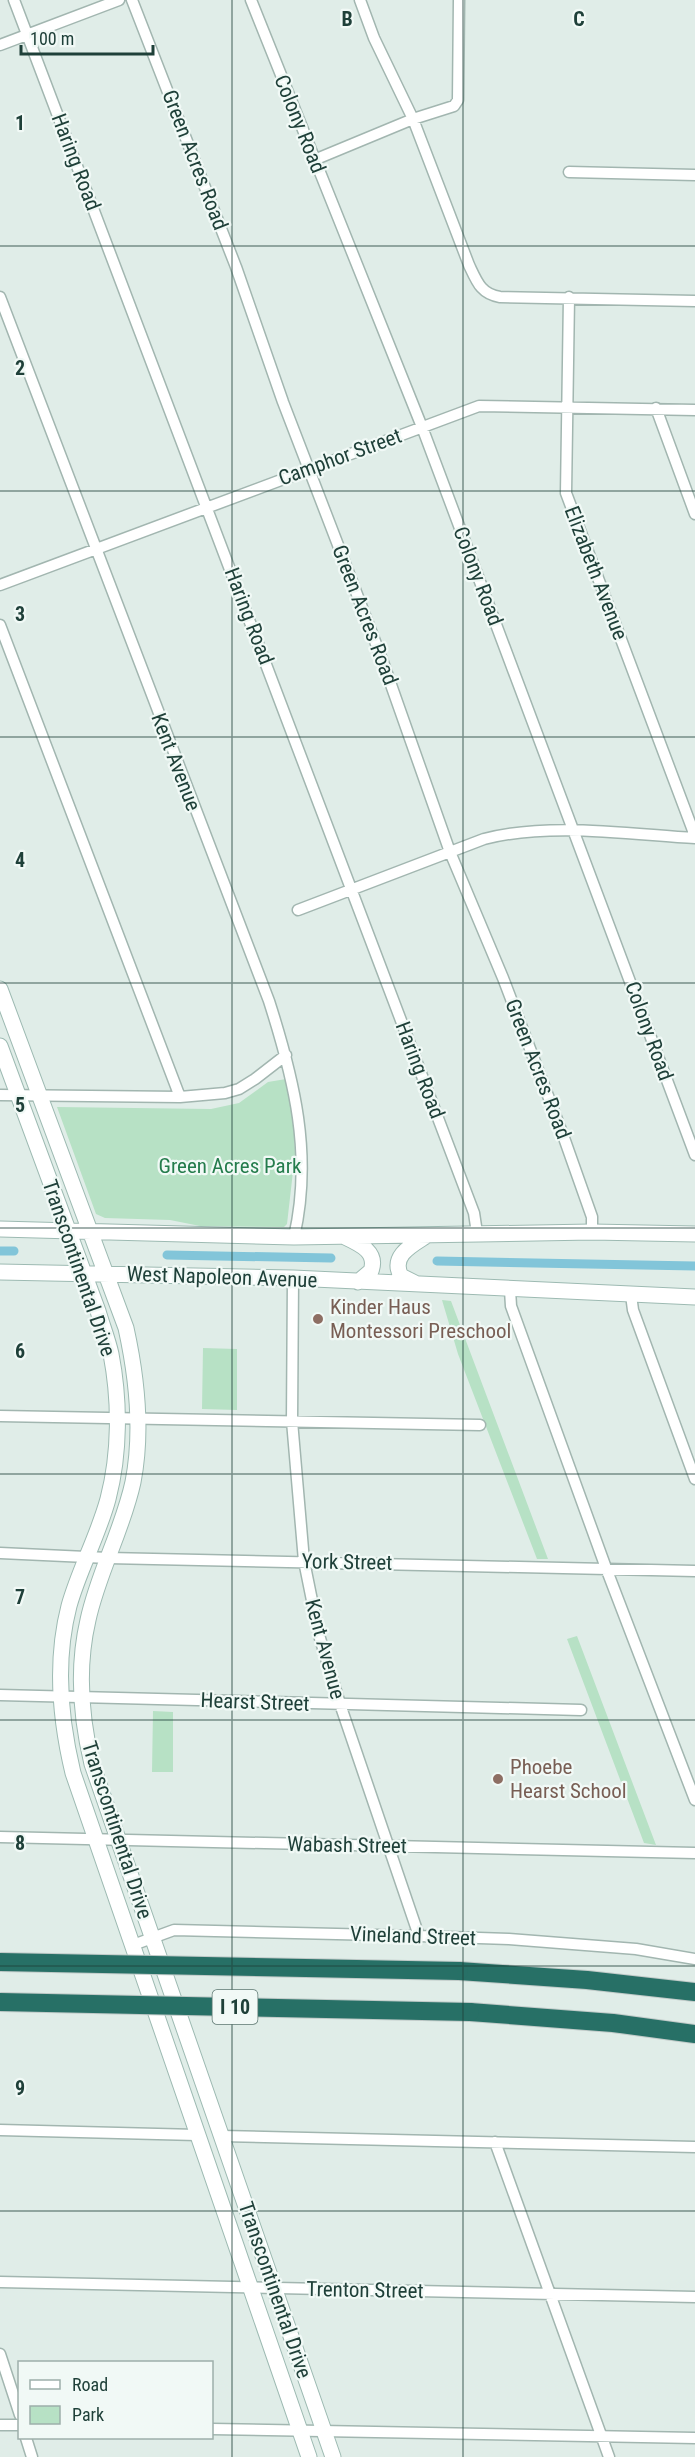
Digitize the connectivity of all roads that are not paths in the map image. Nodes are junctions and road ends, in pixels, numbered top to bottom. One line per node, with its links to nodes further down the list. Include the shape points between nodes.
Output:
1 (14, 0): 7 (street, Haring Road)
2 (119, 0): 7 (street)
3 (132, 0): 20 (street, Green Acres Road)
4 (251, 0): 10 (street, Colony Road)
5 (360, 0): 9 (street)
6 (459, 0): 9 (street, via 457,102)
7 (27, 35): 8 (street); 21 (street, Haring Road)
8 (0, 45)
9 (413, 119): 10 (street); 14 (street, via 478,285 489,295)
10 (314, 160): 19 (street, Colony Road)
11 (569, 172): 12 (street)
12 (695, 175)
13 (0, 297): 23 (street, Kent Avenue)
14 (569, 297): 15 (street); 16 (street, Elizabeth Avenue)
15 (695, 301)
16 (567, 406): 17 (street, Camphor Street); 19 (street, Camphor Street, via 479,406); 27 (street, Elizabeth Avenue, via 566,493)
17 (656, 408): 18 (street, Camphor Street); 22 (street)
18 (695, 410)
19 (422, 427): 20 (street, Camphor Street); 26 (street, Colony Road)
20 (309, 468): 21 (street, Camphor Street); 28 (street, Green Acres Road)
21 (207, 506): 23 (street, Camphor Street); 29 (street, Haring Road)
22 (695, 514)
23 (97, 549): 24 (street, Camphor Street); 33 (street, Kent Avenue)
24 (0, 585)
25 (0, 625): 37 (street)
26 (575, 831): 27 (street); 28 (street, via 509,832); 38 (street, Colony Road)
27 (695, 837)
28 (450, 852): 29 (street); 42 (street, Green Acres Road, via 563,1135 592,1217)
29 (352, 890): 30 (street); 43 (street, Haring Road, via 474,1213)
30 (298, 910)
31 (0, 988): 36 (street, Transcontinental Drive)
32 (0, 1046): 35 (street, Transcontinental Drive)
33 (286, 1055): 37 (street, via 239,1089); 46 (street, Kent Avenue, via 302,1147)
34 (0, 1095): 35 (street)
35 (19, 1096): 36 (street); 40 (street, Transcontinental Drive)
36 (41, 1096): 37 (street); 41 (street, Transcontinental Drive)
37 (180, 1097)
38 (695, 1155)
39 (0, 1229): 40 (street, West Napoleon Avenue)
40 (68, 1231): 41 (street, West Napoleon Avenue); 49 (street, Transcontinental Drive)
41 (91, 1232): 46 (street, West Napoleon Avenue); 50 (street, Transcontinental Drive)
42 (592, 1232): 43 (street, West Napoleon Avenue); 44 (street, West Napoleon Avenue)
43 (477, 1233): 45 (street, West Napoleon Avenue)
44 (695, 1234)
45 (429, 1235): 47 (street, West Napoleon Avenue); 53 (street, via 399,1258 401,1276)
46 (294, 1237): 47 (street, West Napoleon Avenue)
47 (343, 1237): 52 (street, via 368,1250 373,1258 371,1271)
48 (0, 1272): 49 (street, West Napoleon Avenue)
49 (84, 1274): 50 (street, West Napoleon Avenue); 58 (street, Transcontinental Drive, via 111,1354)
50 (107, 1274): 51 (street, West Napoleon Avenue); 59 (street, Transcontinental Drive, via 126,1328 136,1376)
51 (293, 1278): 52 (street, West Napoleon Avenue); 60 (street, Kent Avenue)
52 (358, 1282): 53 (street, West Napoleon Avenue)
53 (421, 1285): 54 (street, West Napoleon Avenue)
54 (510, 1290): 55 (street, West Napoleon Avenue); 67 (street, via 511,1306)
55 (631, 1295): 56 (street, West Napoleon Avenue); 62 (street, via 633,1310)
56 (695, 1297)
57 (0, 1416): 58 (street)
58 (117, 1417): 59 (street); 64 (street, Transcontinental Drive, via 108,1498)
59 (138, 1417): 60 (street); 65 (street, Transcontinental Drive, via 133,1479)
60 (292, 1421): 61 (street); 66 (street, Kent Avenue)
61 (480, 1425)
62 (695, 1479)
63 (0, 1553): 64 (street, York Street)
64 (88, 1557): 65 (street, York Street); 70 (street, Transcontinental Drive, via 63,1639)
65 (108, 1558): 66 (street, York Street); 71 (street, Transcontinental Drive, via 83,1643)
66 (304, 1561): 67 (street, York Street); 72 (street, Kent Avenue, via 319,1635)
67 (606, 1568): 68 (street, York Street); 74 (street)
68 (695, 1571)
69 (0, 1695): 70 (street, Hearst Street)
70 (61, 1697): 71 (street, Hearst Street); 76 (street, Transcontinental Drive, via 73,1773)
71 (81, 1697): 72 (street, Hearst Street); 77 (street, Transcontinental Drive, via 92,1764)
72 (340, 1704): 73 (street, Hearst Street); 78 (street, Kent Avenue)
73 (581, 1710)
74 (695, 1800)
75 (0, 1837): 76 (street, Wabash Street)
76 (96, 1839): 77 (street, Wabash Street); 82 (street, Transcontinental Drive)
77 (118, 1839): 78 (street, Wabash Street); 81 (street, Transcontinental Drive)
78 (388, 1846): 79 (street, Wabash Street); 80 (street, Kent Avenue)
79 (695, 1853)
80 (419, 1936): 81 (street, Vineland Street, via 174,1930); 83 (street, Vineland Street, via 636,1949)
81 (153, 1939): 82 (street, Vineland Street); 90 (street, Transcontinental Drive)
82 (133, 1945): 89 (street, Transcontinental Drive)
83 (695, 1959)
84 (0, 1962): 85 (highway, I 10, bridge, via 459,1971)
85 (695, 1992)
86 (0, 2002): 87 (highway, I 10, bridge, via 470,2012)
87 (695, 2034)
88 (0, 2130): 89 (street)
89 (197, 2135): 93 (street, via 215,2142); 95 (street, Transcontinental Drive)
90 (221, 2136): 91 (street); 93 (street, Transcontinental Drive)
91 (495, 2142): 92 (street); 97 (street)
92 (695, 2147)
93 (229, 2158): 96 (street, Transcontinental Drive)
94 (0, 2282): 95 (street, Trenton Street)
95 (250, 2288): 96 (street, Trenton Street); 104 (street, Transcontinental Drive)
96 (274, 2289): 97 (street, Trenton Street); 105 (street, Transcontinental Drive)
97 (551, 2294): 98 (street, Trenton Street); 106 (street)
98 (695, 2297)
99 (0, 2354): 100 (street)
100 (18, 2409)
101 (0, 2425): 102 (street)
102 (18, 2425)
103 (213, 2429): 104 (street)
104 (300, 2430): 105 (street); 110 (street, Transcontinental Drive)
105 (324, 2430): 106 (street); 111 (street, Transcontinental Drive)
106 (602, 2436): 107 (street); 112 (street)
107 (695, 2438)
108 (26, 2439): 109 (street)
109 (32, 2457)
110 (309, 2457)
111 (333, 2457)
112 (609, 2457)

